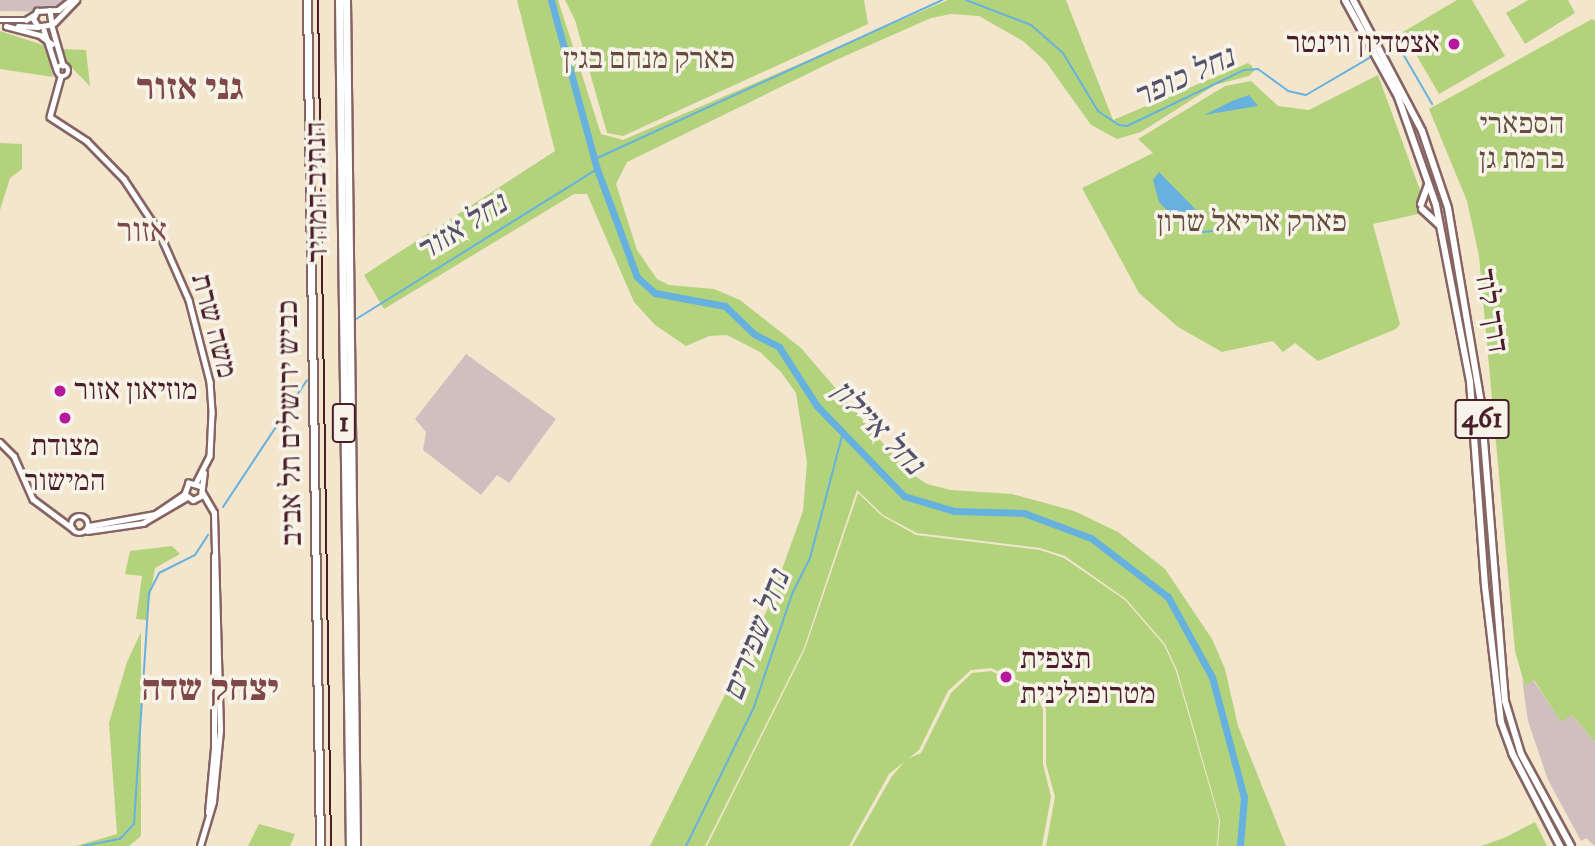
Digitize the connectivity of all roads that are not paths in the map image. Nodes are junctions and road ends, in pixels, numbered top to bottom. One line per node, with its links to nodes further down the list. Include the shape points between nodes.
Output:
1 (74, 0): 7 (street); 10 (street)
2 (307, 0): 27 (highway, כביש ירושלים תל אביב / 1)
3 (339, 0): 28 (highway, הנתיב המהיר / 1)
4 (346, 0): 29 (highway, כביש ירושלים תל אביב / 1)
5 (1345, 0): 17 (main road, דרך לוד / 461, via 1398,97)
6 (1355, 0): 31 (main road, דרך לוד / 461, via 1422,131 1448,208 1481,403 1505,701 1521,754)
7 (50, 10): 8 (street); 10 (street)
8 (35, 14): 9 (street, via 26,20); 12 (street)
9 (0, 20)
10 (53, 24): 12 (street); 14 (street)
11 (3, 26): 12 (street); 13 (street, via 40,35)
12 (41, 28): 13 (street)
13 (52, 44): 15 (street)
14 (63, 65): 15 (street); 16 (street, via 70,72)
15 (57, 70): 16 (street)
16 (61, 77): 20 (street, משה שרת, via 50,117 108,159 159,232 177,268 198,326 210,382 211,439)
17 (1429, 180): 18 (main road, דרך לוד / 461); 18 (main road, via 1422,206)
18 (1443, 233): 30 (main road, דרך לוד / 461, via 1469,382 1501,722)
19 (0, 442): 24 (street, via 14,456 33,499 53,518)
20 (205, 469): 21 (street, משה שרת); 22 (street, משה שרת)
21 (197, 482): 22 (street); 23 (street, משה שרת, via 187,485)
22 (202, 492): 23 (street); 26 (street, via 210,501 215,551 220,730 213,802)
23 (186, 495): 25 (street, משה שרת, via 155,514)
24 (72, 526): 25 (street, via 79,534); 25 (street, via 80,516)
25 (88, 528)
26 (200, 846)
27 (320, 846)
28 (350, 846)
29 (356, 846)
30 (1560, 846)
31 (1571, 846)

